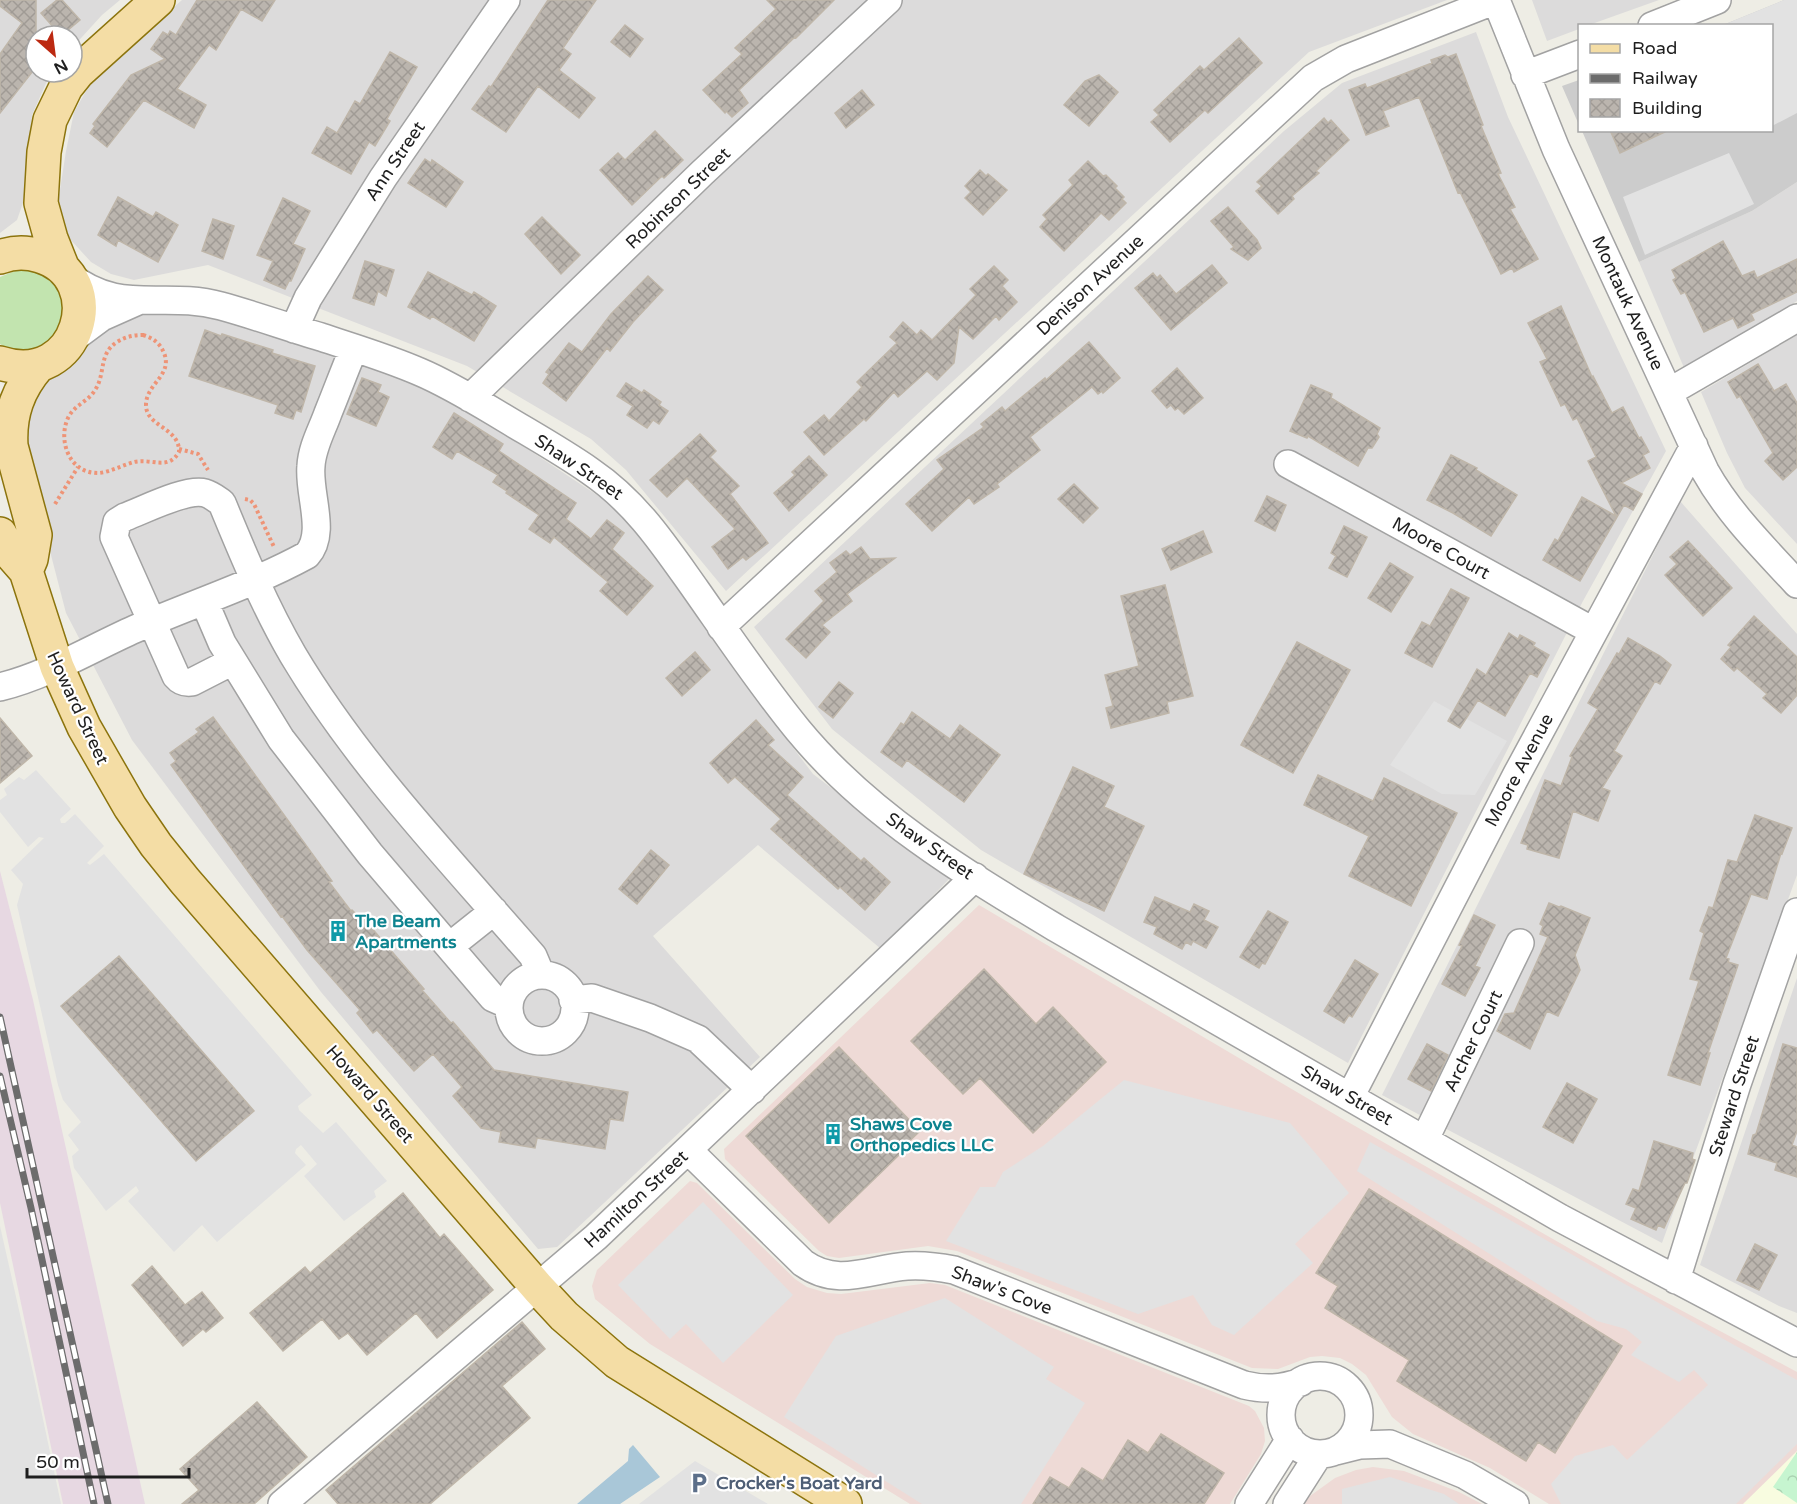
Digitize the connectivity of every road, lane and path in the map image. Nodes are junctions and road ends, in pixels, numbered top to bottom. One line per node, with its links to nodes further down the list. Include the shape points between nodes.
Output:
1 (158, 0): 9 (main road, via 92,57 56,104 46,136)
2 (506, 0): 14 (street, Ann Street, via 382,178 308,298)
3 (888, 0): 20 (street, Robinson Street)
4 (1496, 0): 8 (street, Montauk Avenue); 31 (street, Denison Avenue, via 1335,64 1314,78)
5 (1717, 0): 6 (street)
6 (1657, 24)
7 (1578, 55): 8 (street)
8 (1525, 75): 19 (street, Montauk Avenue)
9 (41, 203): 10 (main road, via 25,233); 11 (main road)
10 (3, 256): 11 (main road, via 33,254)
11 (65, 272): 12 (street, Shaw Street, via 100,295); 15 (main road, via 79,299 80,313)
12 (138, 301): 14 (street, Shaw Street, via 198,301); 15 (street, Shaw Street, via 102,317)
13 (1797, 318): 19 (street)
14 (294, 329): 16 (street, Shaw Street)
15 (71, 340): 18 (main road, via 63,351)
16 (354, 348): 20 (street, Shaw Street, via 417,370); 27 (street, via 311,464 317,534 314,548 301,559)
17 (0, 363): 18 (main road, via 26,368)
18 (39, 365): 26 (main road, via 18,396 10,432 35,535)
19 (1669, 392): 21 (street, Montauk Avenue)
20 (470, 398): 31 (street, Shaw Street, via 614,488 654,531)
21 (1694, 446): 28 (street, Montauk Avenue, via 1724,502); 32 (street, Moore Avenue)
22 (1288, 464): 32 (street, Moore Court)
23 (78, 466): 23 (path, via 99,473 138,462 167,463 179,452 174,435 153,420 146,408 149,392 166,364 162,347 151,337 131,336 111,346 104,356 96,390 70,414 63,440); 24 (path)
24 (50, 508)
25 (0, 534): 26 (main road, Howard Street)
26 (26, 571): 34 (main road, Howard Street)
27 (255, 579): 29 (street); 30 (street, via 222,503 213,496 191,492 125,517 117,522 114,537); 37 (street, via 292,653 327,707)
28 (1797, 584)
29 (204, 601): 30 (street); 33 (street)
30 (151, 622): 33 (street, via 181,681 192,682); 34 (street)
31 (721, 627): 36 (street, Shaw Street, via 799,731 850,785 877,810)
32 (1593, 631): 45 (street, Moore Avenue)
33 (233, 662): 40 (street, via 281,740 370,854)
34 (57, 667): 35 (street); 49 (main road, Howard Street, via 106,768 156,844)
35 (0, 687)
36 (975, 877): 44 (street, Hamilton Street); 45 (street, Shaw Street, via 1056,928)
37 (494, 911): 40 (street); 41 (street, via 533,956)
38 (1797, 912): 48 (street, Steward Street, via 1737,1084)
39 (1520, 942): 46 (street, Archer Court)
40 (450, 946): 43 (street, via 493,998)
41 (541, 975): 42 (street, via 557,978 566,985); 43 (street, via 525,979 517,986)
42 (573, 1000): 43 (street, via 574,1016 569,1026 562,1034 541,1041 521,1034 509,1016); 44 (street, via 592,998 698,1039)
43 (509, 1005)
44 (752, 1090): 47 (street, Hamilton Street)
45 (1350, 1096): 46 (street, Shaw Street)
46 (1425, 1139): 48 (street, Shaw Street)
47 (688, 1150): 49 (street, Hamilton Street); 52 (street, Shaw's Cove, via 813,1270 837,1277 907,1266 954,1270)
48 (1676, 1280): 50 (street, Shaw Street)
49 (538, 1288): 57 (street, Hamilton Street); 58 (main road, Howard Street, via 617,1362)
50 (1797, 1344)
51 (1301, 1382): 52 (street, Shaw's Cove, via 1273,1389); 53 (street, via 1311,1377 1333,1378 1343,1383); 54 (street, via 1292,1388 1282,1408)
52 (1244, 1385): 54 (street, Shaw's Cove, via 1267,1401)
53 (1357, 1400): 55 (street, via 1371,1424); 56 (street, via 1359,1422 1355,1433 1340,1449)
54 (1286, 1429): 56 (street, via 1298,1447); 59 (street)
55 (1390, 1444): 56 (street, via 1360,1445); 61 (street, via 1465,1475)
56 (1324, 1453): 60 (street)
57 (282, 1504)
58 (845, 1504)
59 (1250, 1504)
60 (1287, 1504)
61 (1515, 1504)

